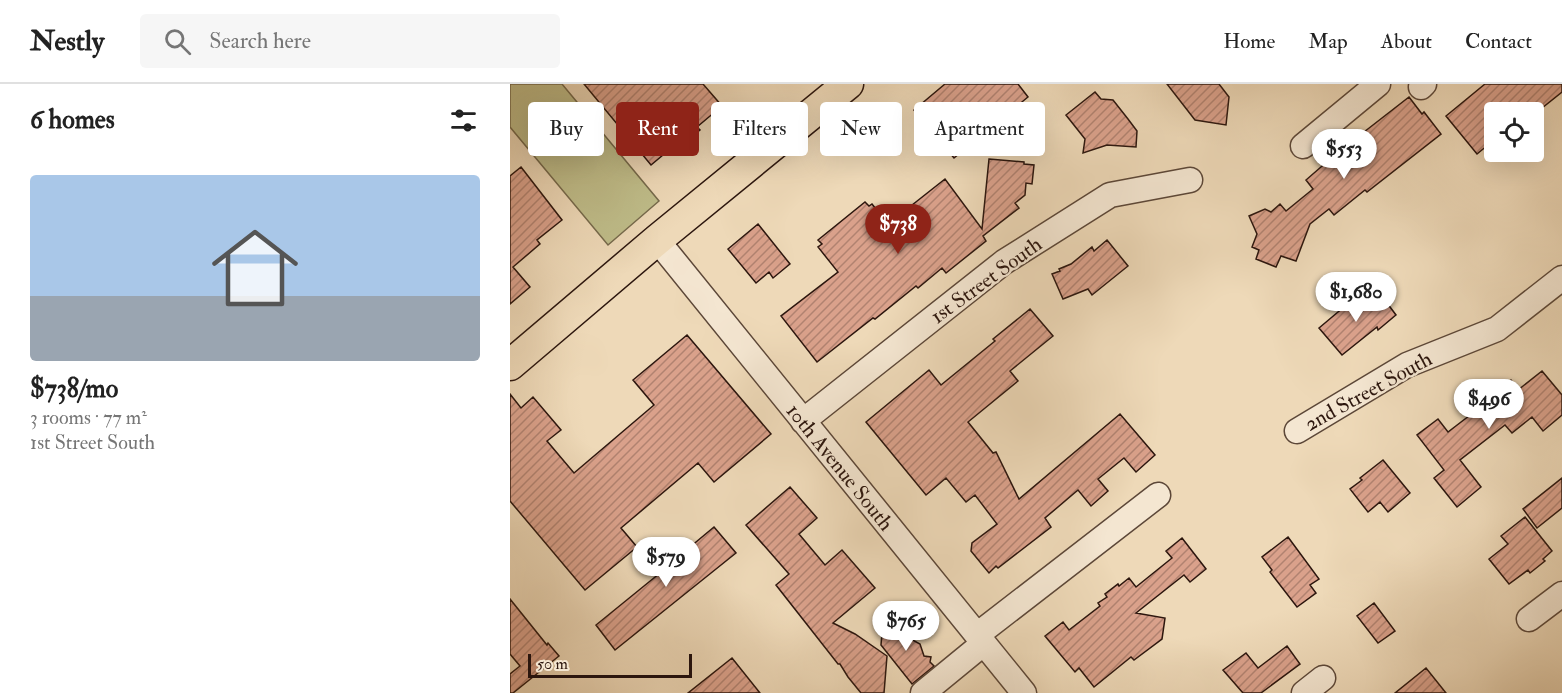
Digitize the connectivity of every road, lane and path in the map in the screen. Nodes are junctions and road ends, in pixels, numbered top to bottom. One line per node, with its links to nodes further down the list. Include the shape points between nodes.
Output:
1 (848, 84): 5 (main road)
2 (1377, 84): 3 (street)
3 (1303, 146)
4 (1190, 180): 8 (street, 1st Street South, via 1110,195 1004,262)
5 (657, 240): 7 (main road); 8 (street, 10th Avenue South)
6 (1562, 278): 9 (street, 2nd Street South, via 1497,329 1407,365)
7 (510, 365)
8 (803, 421): 13 (street, 10th Avenue South)
9 (1297, 431)
10 (1158, 495): 13 (street)
11 (1562, 594): 12 (street)
12 (1529, 620)
13 (980, 639): 14 (street); 15 (street, 10th Avenue South)
14 (923, 693)
15 (1024, 693)

